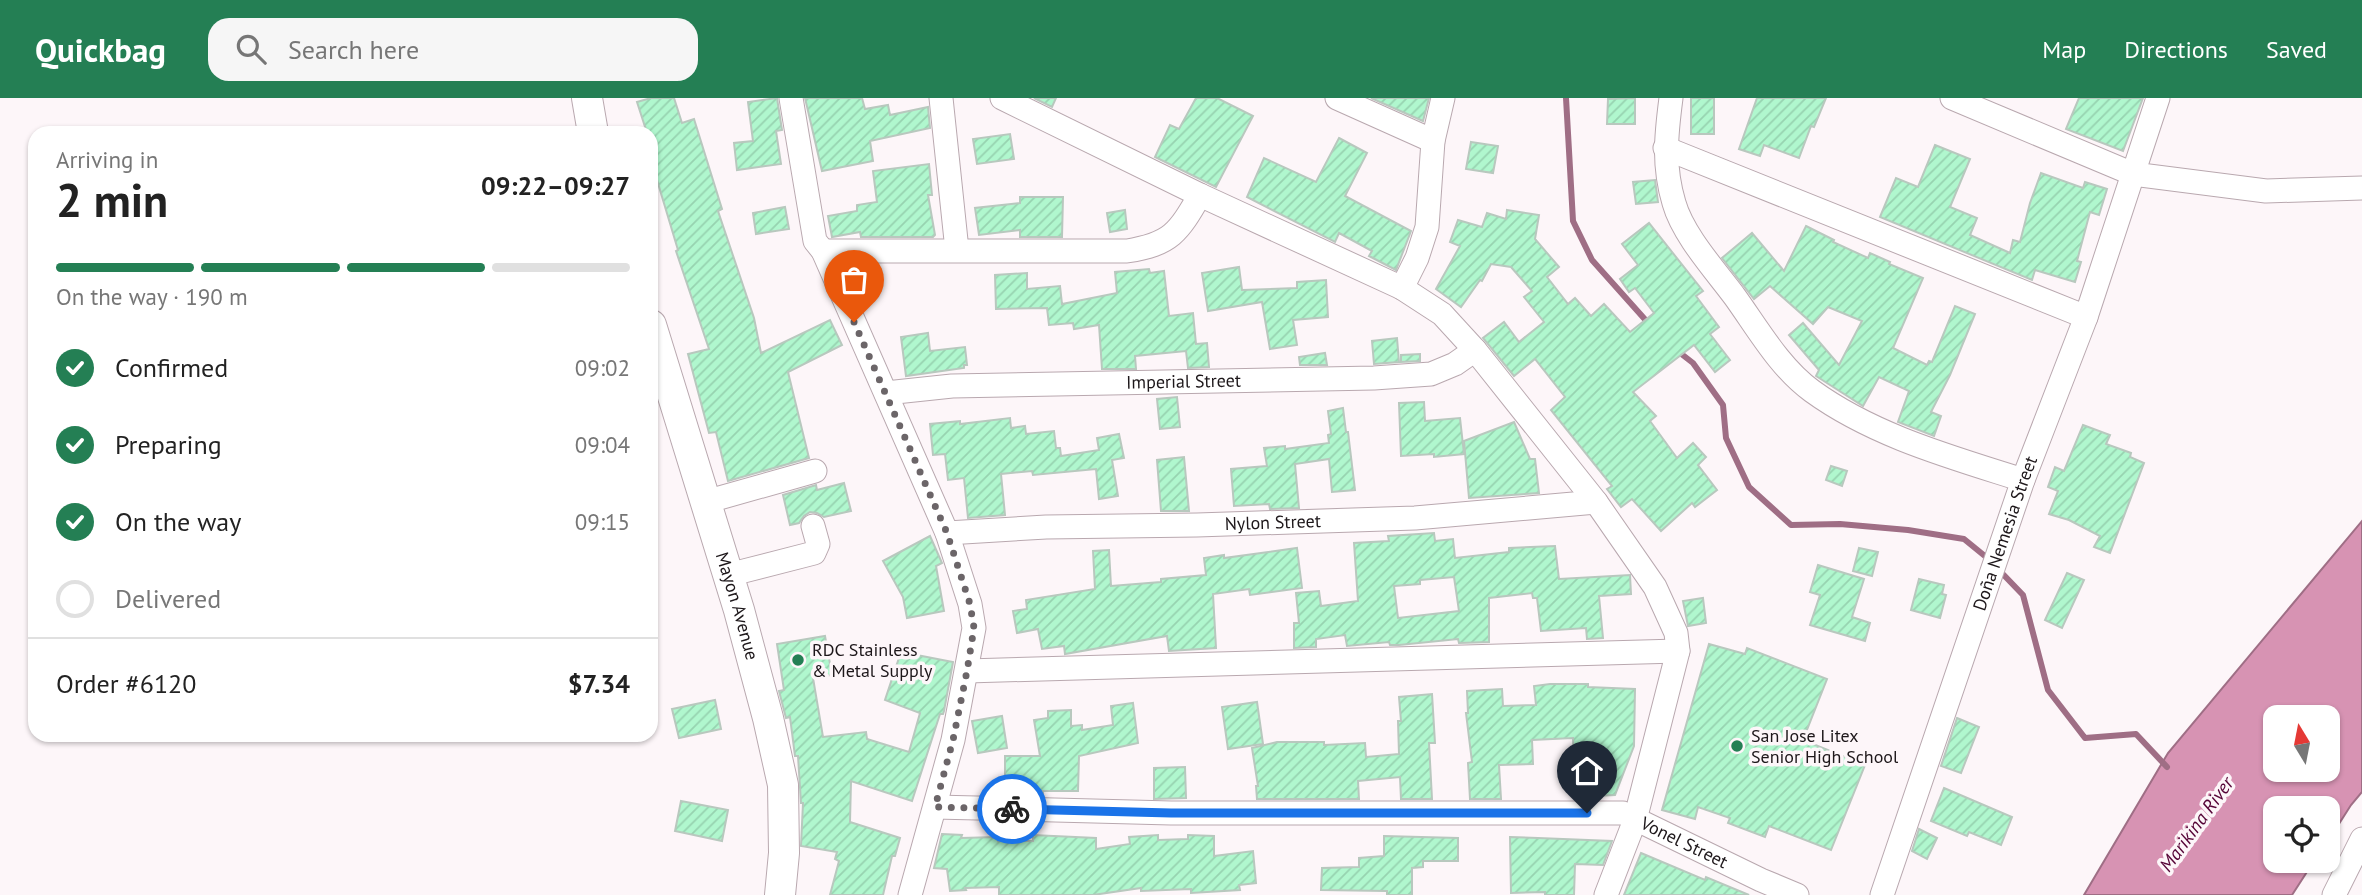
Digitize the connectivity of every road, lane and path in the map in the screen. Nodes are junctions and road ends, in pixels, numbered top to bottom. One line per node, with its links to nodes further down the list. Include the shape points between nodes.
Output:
1 (790, 98): 17 (street, via 815,242)
2 (941, 98): 16 (street)
3 (1002, 98): 15 (street)
4 (1337, 98): 11 (street)
5 (1443, 98): 11 (street)
6 (1671, 98): 12 (street)
7 (1952, 98): 13 (street)
8 (2158, 98): 13 (street, Doña Nemesia Street)
9 (591, 100): 10 (main road)
10 (593, 126)
11 (1433, 141): 18 (street, via 1427,227)
12 (1665, 148): 19 (street); 24 (street, via 1674,206 1793,375 1821,397 1889,434)
13 (2133, 174): 14 (street, via 2266,191); 19 (street, Doña Nemesia Street)
14 (2362, 188)
15 (1200, 195): 16 (street, via 1186,220 1167,240 1151,247 1127,251); 18 (street)
16 (957, 250): 17 (street)
17 (823, 251): 22 (street)
18 (1402, 288): 21 (street, via 1442,314)
19 (2086, 317): 24 (street, Doña Nemesia Street)
20 (658, 349): 25 (main road, Mayon Avenue)
21 (1475, 349): 22 (street, Imperial Street, via 1430,374 952,386); 26 (street)
22 (886, 393): 28 (street)
23 (815, 471): 25 (street)
24 (2023, 480): 40 (street, Doña Nemesia Street)
25 (705, 502): 29 (main road, Mayon Avenue)
26 (1596, 502): 28 (street, Nylon Street, via 1415,518); 30 (street, via 1655,587 1676,633)
27 (813, 526): 29 (street, via 818,544 814,553)
28 (947, 533): 31 (street, via 974,628)
29 (728, 575): 36 (main road, Mayon Avenue, via 783,785)
30 (1678, 651): 31 (street); 33 (street)
31 (967, 671): 32 (street)
32 (935, 807): 33 (street, Vonel Street, via 1171,813 1623,813); 37 (street)
33 (1634, 820): 35 (street, Vonel Street); 38 (street)
34 (2362, 839): 41 (street)
35 (1758, 888): 39 (street, Vonel Street)
36 (780, 895)
37 (910, 895)
38 (1606, 895)
39 (1797, 895)
40 (1882, 895)
41 (2333, 895)

